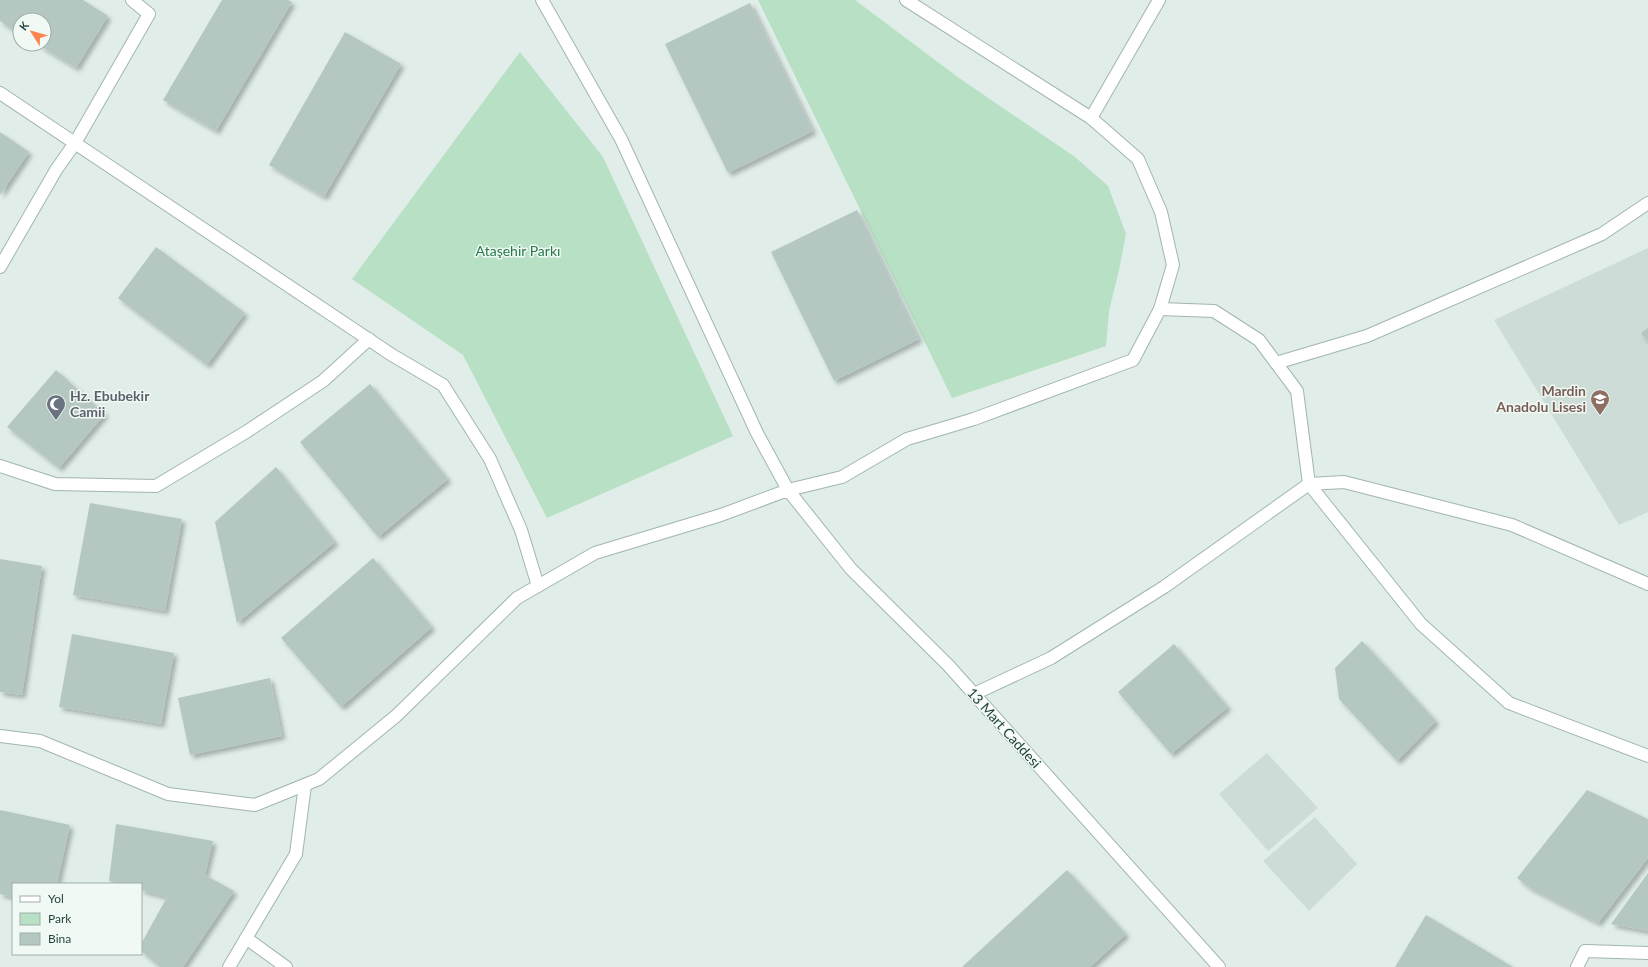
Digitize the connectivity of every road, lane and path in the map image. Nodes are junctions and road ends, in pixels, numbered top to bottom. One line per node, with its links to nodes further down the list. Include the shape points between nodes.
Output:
1 (132, 0): 7 (street, via 149,14)
2 (542, 0): 15 (street, 13 Mart Caddesi, via 621,139 756,433)
3 (906, 0): 6 (street)
4 (1159, 0): 6 (street)
5 (0, 93): 7 (street)
6 (1091, 118): 10 (street, via 1138,159 1161,212 1173,265)
7 (75, 143): 9 (street, via 56,170); 11 (street)
8 (1648, 203): 12 (street, via 1602,234 1367,336)
9 (0, 268)
10 (1160, 309): 12 (street, via 1214,311 1259,340); 15 (street, via 1133,360 974,419 907,439 842,477)
11 (369, 339): 13 (street, via 323,381 246,432 156,486 55,484); 17 (street, via 443,385 490,459 521,530)
12 (1276, 363): 14 (street, via 1297,391)
13 (0, 466)
14 (1309, 484): 16 (street, via 1344,482 1512,525); 18 (street, via 1164,587 1051,658); 20 (street, via 1421,624 1509,703)
15 (788, 490): 17 (street, via 721,515 595,553); 18 (street, 13 Mart Caddesi, via 851,569)
16 (1648, 584)
17 (538, 586): 21 (street, via 517,598 396,716 319,779)
18 (974, 694): 26 (street, 13 Mart Caddesi)
19 (0, 736): 21 (street, via 40,742 168,794 255,805)
20 (1648, 756)
21 (305, 785): 22 (street, via 296,854)
22 (246, 938): 24 (street); 25 (street)
23 (1648, 954): 27 (street, via 1585,951)
24 (229, 967)
25 (286, 967)
26 (1219, 967)
27 (1576, 967)

